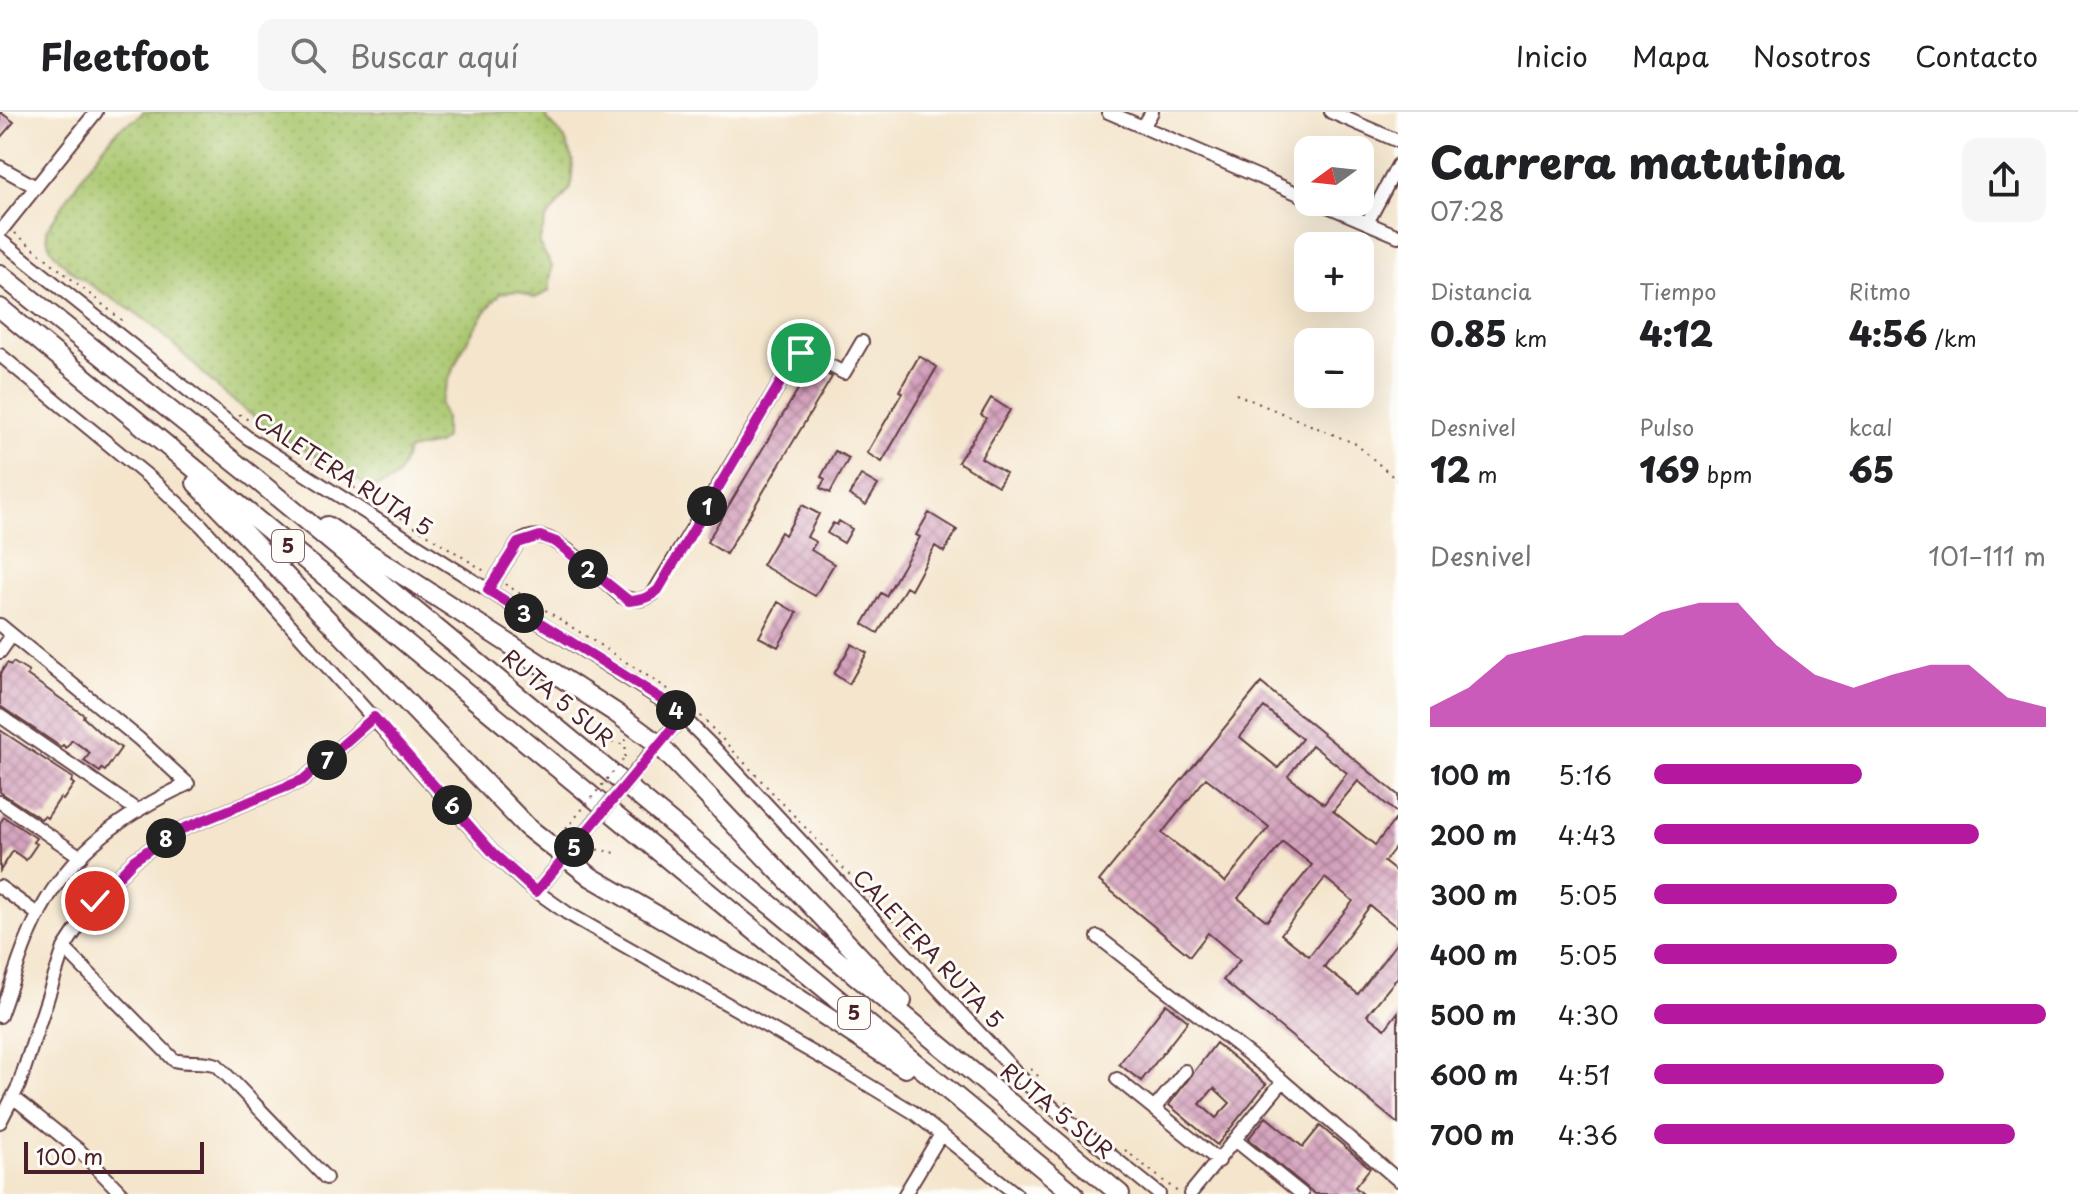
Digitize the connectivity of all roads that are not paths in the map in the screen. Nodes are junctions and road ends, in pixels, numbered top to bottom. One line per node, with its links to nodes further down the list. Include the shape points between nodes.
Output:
1 (96, 112): 9 (street)
2 (1108, 112): 5 (street)
3 (1152, 112): 5 (street)
4 (1331, 112): 6 (street)
5 (1143, 127): 10 (street)
6 (1398, 141)
7 (1398, 165): 12 (street)
8 (0, 167): 9 (street)
9 (36, 187): 13 (street)
10 (1294, 192)
11 (1351, 216): 12 (street)
12 (1367, 223): 14 (street)
13 (0, 232)
14 (1398, 236)
15 (0, 240): 22 (street, CALETERA RUTA 5, via 241,432)
16 (0, 274): 21 (highway, RUTA 5 SUR / 5)
17 (0, 308): 20 (highway, 5)
18 (862, 342): 22 (street, via 844,373 806,353 797,355 653,594 629,601 556,542 540,536 518,543)
19 (0, 355): 28 (street, via 202,526)
20 (133, 418): 33 (highway, via 517,819); 48 (highway, 5)
21 (252, 476): 29 (highway, via 616,713); 42 (highway, RUTA 5 SUR / 5)
22 (488, 590): 27 (street, CALETERA RUTA 5)
23 (0, 625): 24 (street)
24 (12, 635): 25 (street); 31 (street, via 188,784)
25 (0, 652)
26 (0, 716): 31 (street)
27 (683, 716): 29 (street); 60 (street, CALETERA RUTA 5, via 1025,1082)
28 (374, 717): 35 (street, via 494,854); 38 (street, via 303,780 175,832 134,860 95,901)
29 (652, 752): 33 (street, bridge); 42 (highway)
30 (0, 802): 32 (street)
31 (138, 811): 32 (street)
32 (81, 857): 36 (street)
33 (564, 858): 35 (street); 48 (highway, via 790,993)
34 (0, 887): 36 (street)
35 (536, 892): 50 (street, via 847,1072)
36 (39, 915): 40 (street)
37 (1098, 937): 45 (street)
38 (64, 948): 46 (street); 53 (street, via 174,1060 217,1065)
39 (0, 976): 40 (street)
40 (12, 984): 41 (street)
41 (0, 1016)
42 (957, 1060): 59 (highway, RUTA 5 SUR / 5)
43 (1185, 1071): 47 (street)
44 (1117, 1079): 47 (street)
45 (1283, 1081): 51 (street); 54 (street)
46 (13, 1097): 49 (street); 56 (street, via 80,1151)
47 (1154, 1109): 52 (street)
48 (981, 1118): 58 (highway, 5)
49 (0, 1122)
50 (941, 1134): 55 (street); 57 (street)
51 (1235, 1140): 52 (street); 62 (street)
52 (1219, 1161): 61 (street)
53 (326, 1178)
54 (1398, 1180)
55 (1007, 1191)
56 (122, 1194)
57 (905, 1194)
58 (1074, 1194)
59 (1120, 1194)
60 (1159, 1194)
61 (1190, 1194)
62 (1302, 1194)

